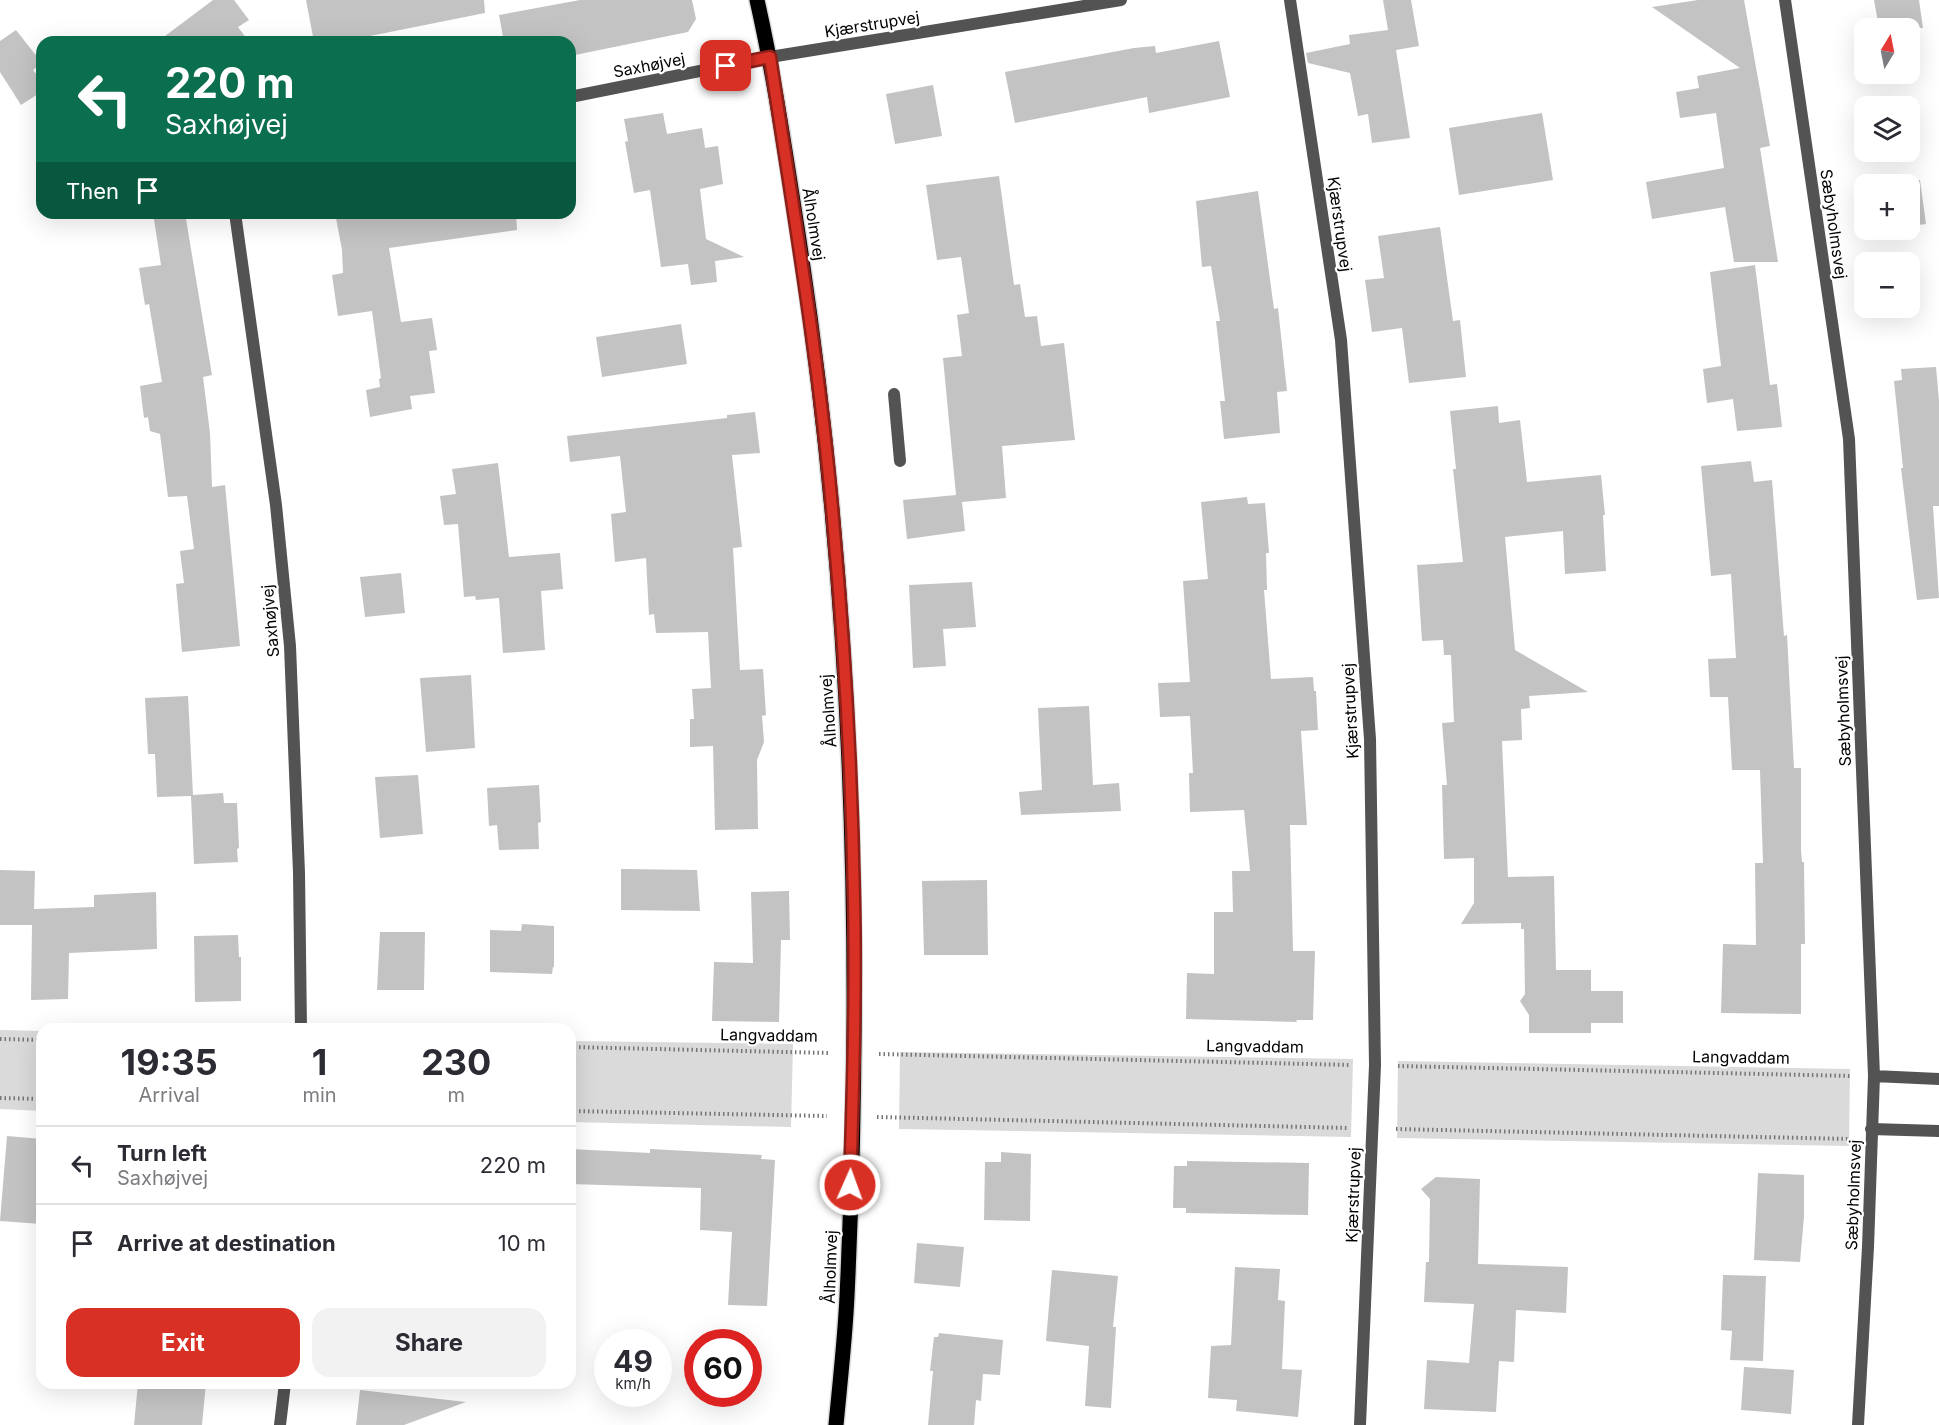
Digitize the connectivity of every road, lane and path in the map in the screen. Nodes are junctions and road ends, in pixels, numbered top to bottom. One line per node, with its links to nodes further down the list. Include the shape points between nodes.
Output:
1 (757, 0): 5 (main road, Ålholmvej)
2 (1121, 0): 5 (street, Kjærstrupvej)
3 (1290, 0): 15 (street, Kjærstrupvej, via 1341,340 1370,739)
4 (1785, 0): 16 (street, Sæbyholmsvej, via 1849,439)
5 (770, 57): 6 (street, Saxhøjvej); 14 (main road, Ålholmvej, via 812,326 834,531 848,737)
6 (576, 96)
7 (236, 219): 10 (street, Saxhøjvej, via 276,505 290,646)
8 (894, 394): 9 (street)
9 (900, 461)
10 (301, 1023)
11 (0, 1039): 12 (path)
12 (36, 1040)
13 (576, 1047): 14 (path, Langvaddam)
14 (854, 1053): 15 (path, Langvaddam); 21 (main road, Ålholmvej)
15 (1375, 1065): 16 (path, Langvaddam); 22 (street, Kjærstrupvej)
16 (1874, 1076): 17 (street); 24 (street, Sæbyholmsvej)
17 (1939, 1079)
18 (0, 1098): 19 (path)
19 (36, 1099)
20 (576, 1111): 21 (path)
21 (852, 1117): 22 (path); 27 (main road, Ålholmvej, via 847,1299)
22 (1373, 1129): 24 (path); 28 (street, Kjærstrupvej)
23 (1939, 1131): 24 (street)
24 (1872, 1134): 29 (street, Sæbyholmsvej)
25 (284, 1389): 26 (street)
26 (280, 1425)
27 (836, 1425)
28 (1360, 1425)
29 (1858, 1425)

